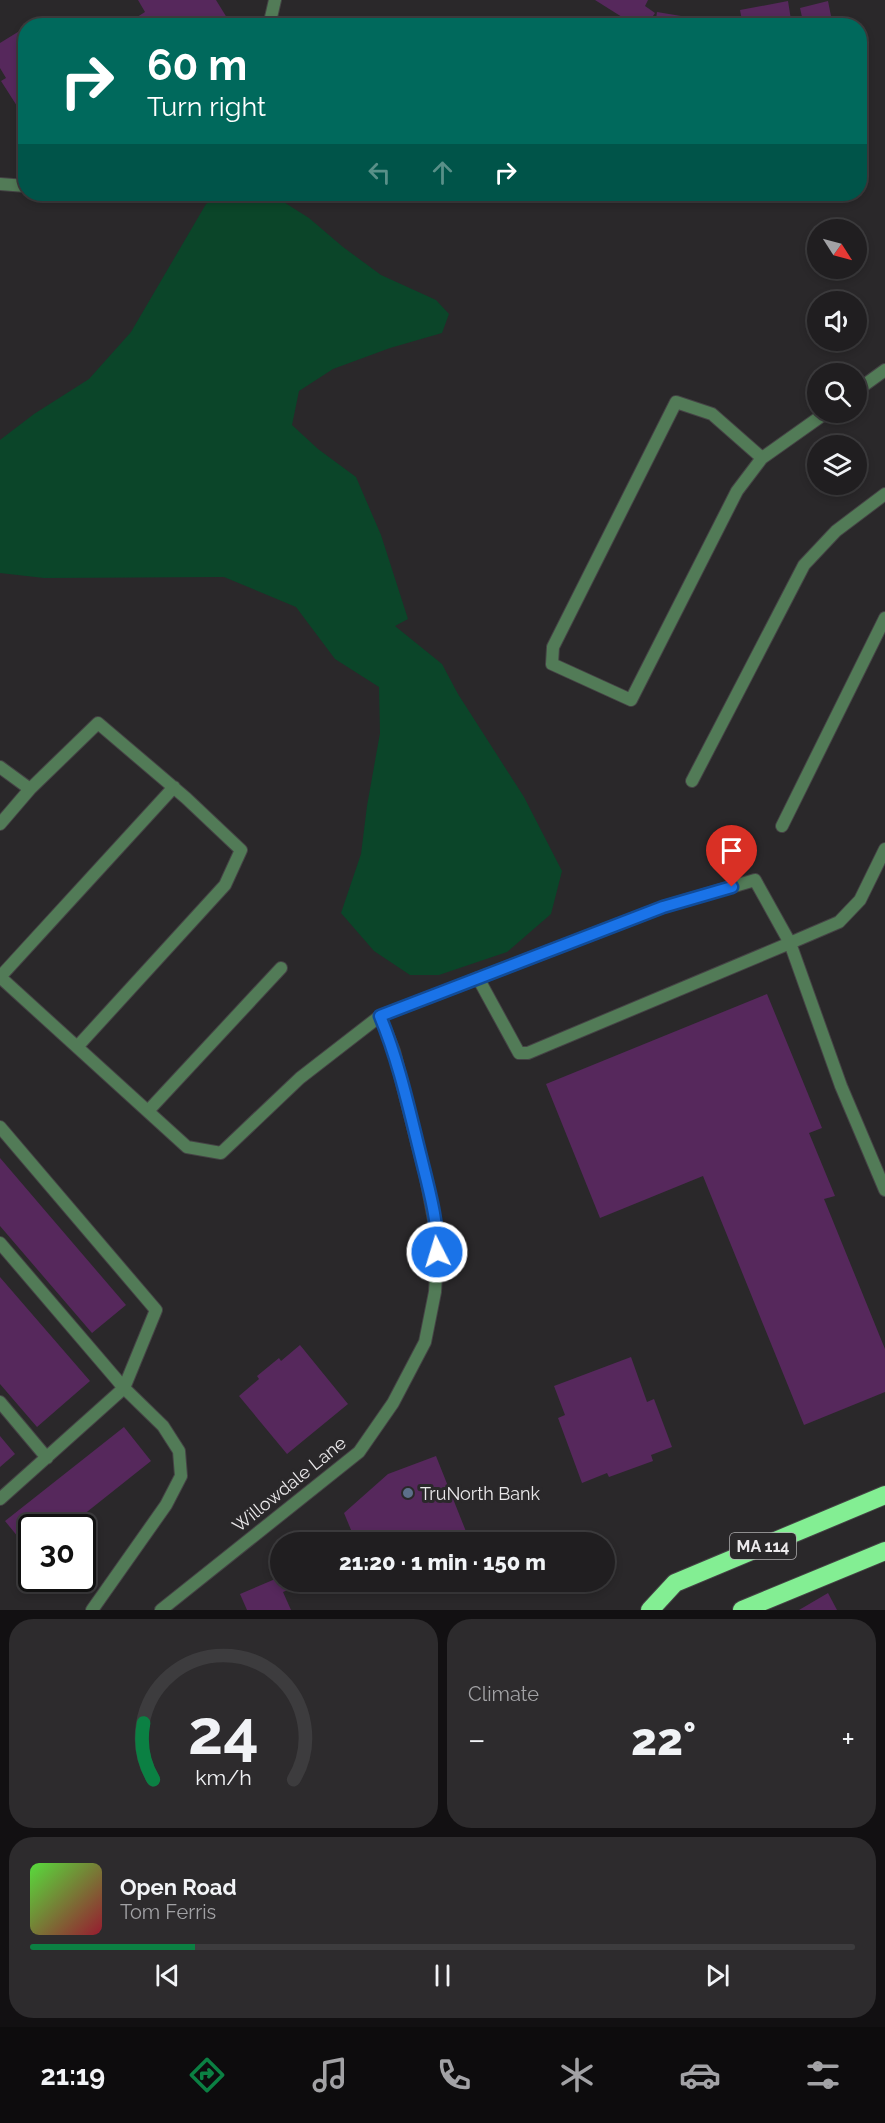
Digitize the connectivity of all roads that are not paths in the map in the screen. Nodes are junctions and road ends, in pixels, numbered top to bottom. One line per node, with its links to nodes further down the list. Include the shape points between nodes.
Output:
1 (275, 0): 2 (street)
2 (271, 18)
3 (0, 184): 4 (street)
4 (18, 185)
5 (885, 370): 6 (street)
6 (867, 384)
7 (811, 423): 8 (street)
8 (762, 458): 8 (street, via 712,414 676,402 553,647 552,664 631,700 737,491)
9 (885, 494): 12 (street, via 836,531 804,565)
10 (885, 618): 16 (street)
11 (0, 767): 14 (street)
12 (692, 781)
13 (174, 787): 14 (street, via 98,723); 22 (street, via 241,850 225,885); 22 (street, via 0,977)
14 (30, 789): 15 (street)
15 (0, 824)
16 (782, 826)
17 (885, 849): 18 (street, via 860,900 839,922)
18 (790, 943): 20 (street, via 755,880 663,907); 20 (street, via 528,1053 519,1053); 25 (street, via 841,1086)
19 (281, 968): 23 (street)
20 (478, 978): 21 (street)
21 (380, 1016): 23 (street, via 300,1078 221,1153 187,1147); 34 (street, Willowdale Lane, via 397,1062 438,1241 435,1292 425,1342 393,1403 359,1452)
22 (78, 1047): 23 (street)
23 (148, 1111)
24 (0, 1127): 27 (street, via 156,1310)
25 (885, 1190)
26 (0, 1244): 27 (street)
27 (124, 1388): 29 (street); 33 (street, via 163,1426 178,1451 181,1476 166,1505)
28 (0, 1402): 29 (street)
29 (47, 1458): 31 (street)
30 (885, 1495): 35 (highway, MA 114, via 675,1583)
31 (0, 1499)
32 (885, 1551): 36 (highway, MA 114)
33 (92, 1610)
34 (161, 1610)
35 (651, 1610)
36 (742, 1610)

